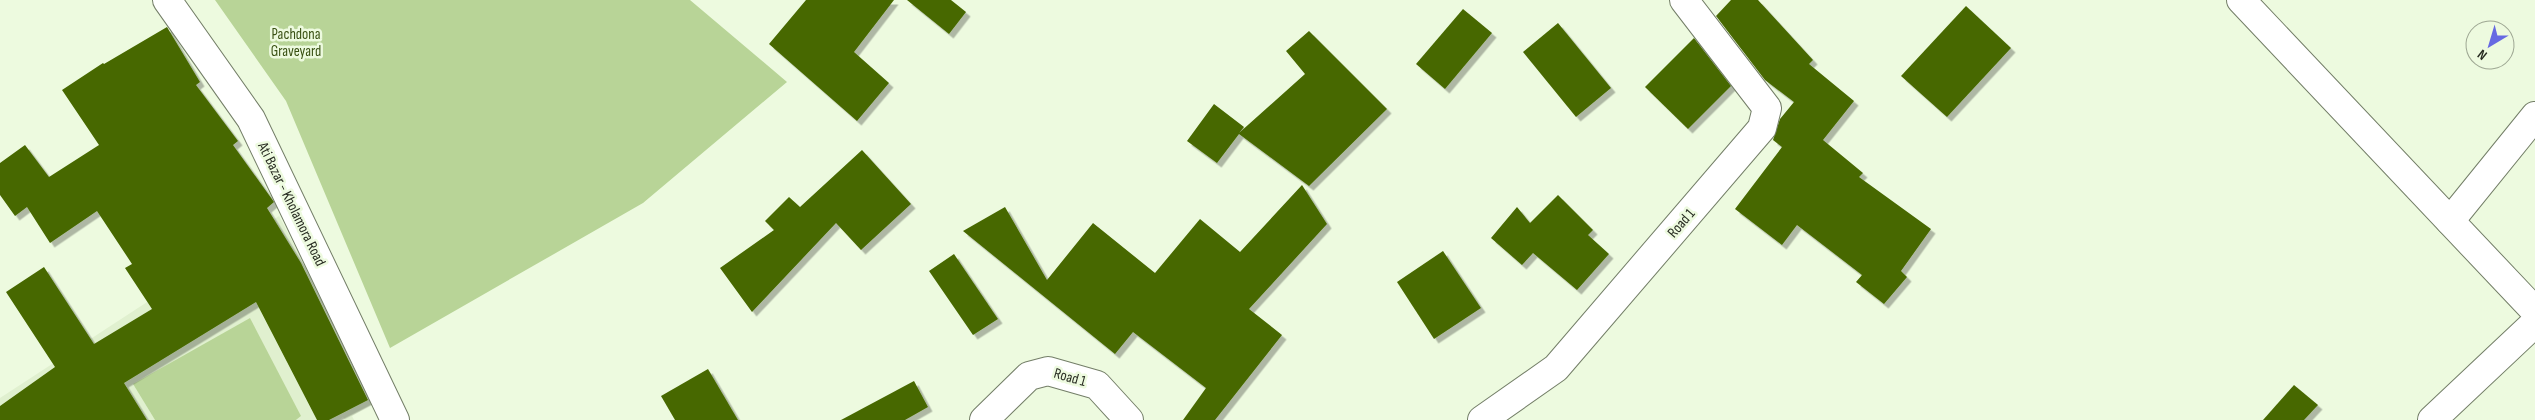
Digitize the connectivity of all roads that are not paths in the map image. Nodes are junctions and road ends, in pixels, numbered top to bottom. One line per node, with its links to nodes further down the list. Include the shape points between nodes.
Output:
1 (168, 0): 8 (street, Ati Bazar - Kholamora Road, via 251,119)
2 (1684, 0): 11 (street, Road 1, via 1767,108 1762,128 1556,368)
3 (2241, 0): 5 (street)
4 (2535, 116): 5 (street)
5 (2450, 222): 6 (street)
6 (2535, 311)
7 (2535, 323): 12 (street)
8 (394, 420)
9 (984, 420): 10 (street, Road 1, via 1028,376 1048,371 1097,385)
10 (1129, 420)
11 (1482, 420)
12 (2432, 420)

